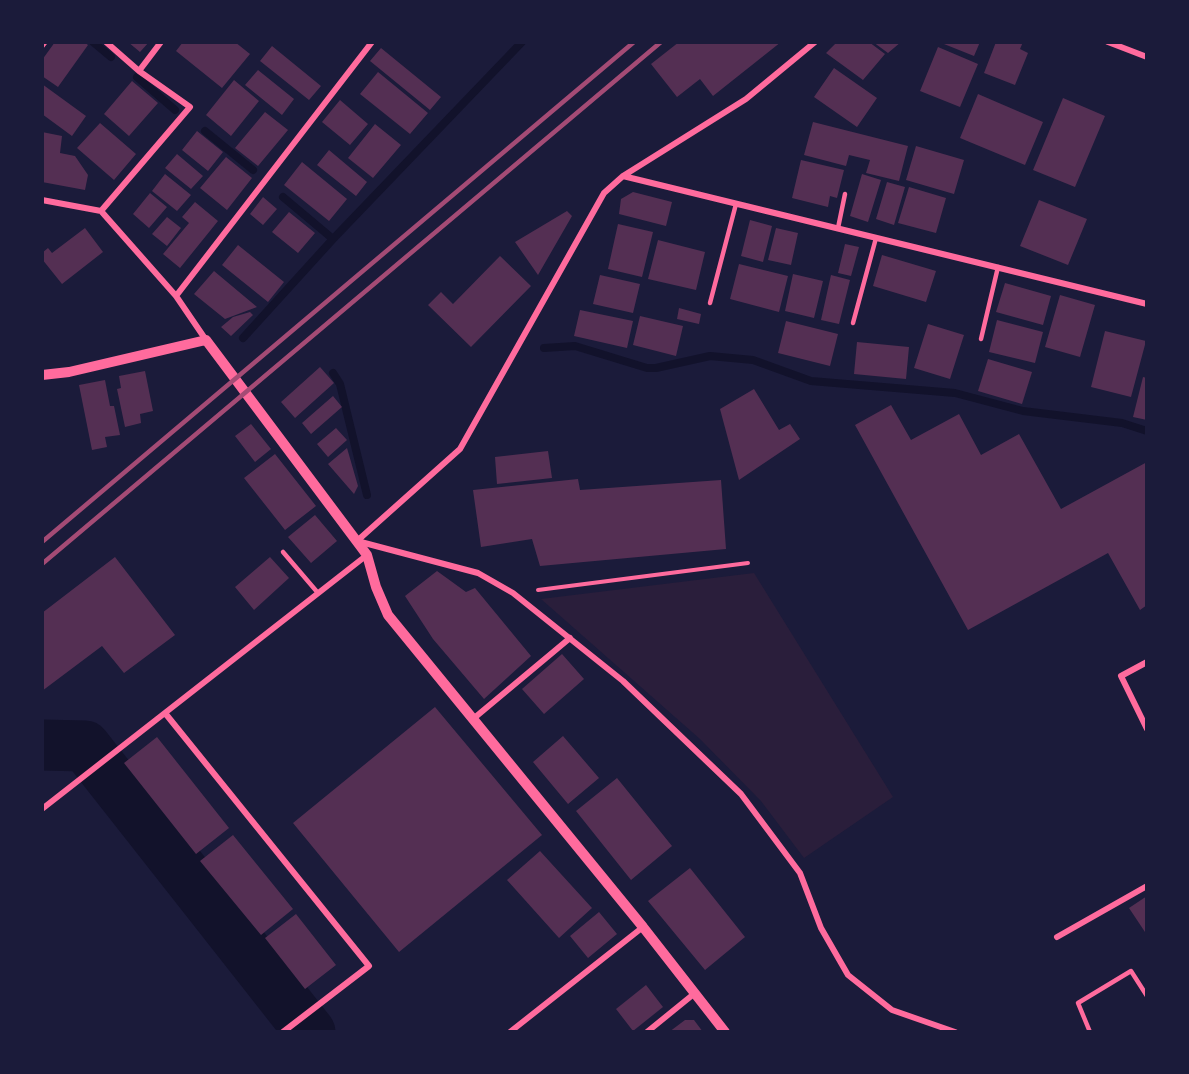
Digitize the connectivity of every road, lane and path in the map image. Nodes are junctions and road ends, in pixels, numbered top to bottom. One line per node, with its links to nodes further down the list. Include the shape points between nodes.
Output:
1 (46, 42): 7 (path)
2 (106, 42): 9 (street)
3 (161, 42): 9 (street)
4 (372, 42): 18 (street)
5 (815, 42): 10 (street, via 746,99)
6 (1108, 42): 8 (street)
7 (42, 47)
8 (1147, 57)
9 (139, 72): 14 (street, via 190,107)
10 (623, 176): 13 (street); 25 (street, via 604,193 460,449)
11 (845, 194): 15 (lane)
12 (42, 200): 14 (street)
13 (736, 204): 15 (street); 19 (lane)
14 (101, 212): 18 (street)
15 (838, 228): 16 (street)
16 (876, 238): 17 (street); 21 (lane)
17 (998, 267): 20 (street); 22 (lane)
18 (176, 296): 23 (street)
19 (710, 303)
20 (1147, 304)
21 (853, 323)
22 (981, 339)
23 (206, 340): 24 (street); 25 (street)
24 (42, 375)
25 (357, 541): 27 (street); 30 (street, via 478,573)
26 (284, 552): 29 (lane)
27 (367, 555): 29 (street); 34 (street, via 388,615)
28 (748, 563): 30 (path)
29 (318, 593): 33 (street)
30 (513, 593): 31 (street)
31 (570, 638): 34 (street); 46 (street, via 623,681 741,794 800,873 821,928 848,975 892,1010)
32 (1147, 662): 35 (street, via 1121,676)
33 (165, 713): 36 (street); 42 (street, via 369,966)
34 (473, 719): 38 (street)
35 (1147, 729)
36 (42, 808)
37 (1147, 886): 39 (street)
38 (643, 927): 40 (street); 43 (street)
39 (1057, 937)
40 (695, 993): 44 (street); 45 (street)
41 (1147, 996): 47 (lane, via 1131,971 1078,1003)
42 (287, 1030)
43 (510, 1032)
44 (647, 1032)
45 (725, 1032)
46 (955, 1032)
47 (1090, 1032)

